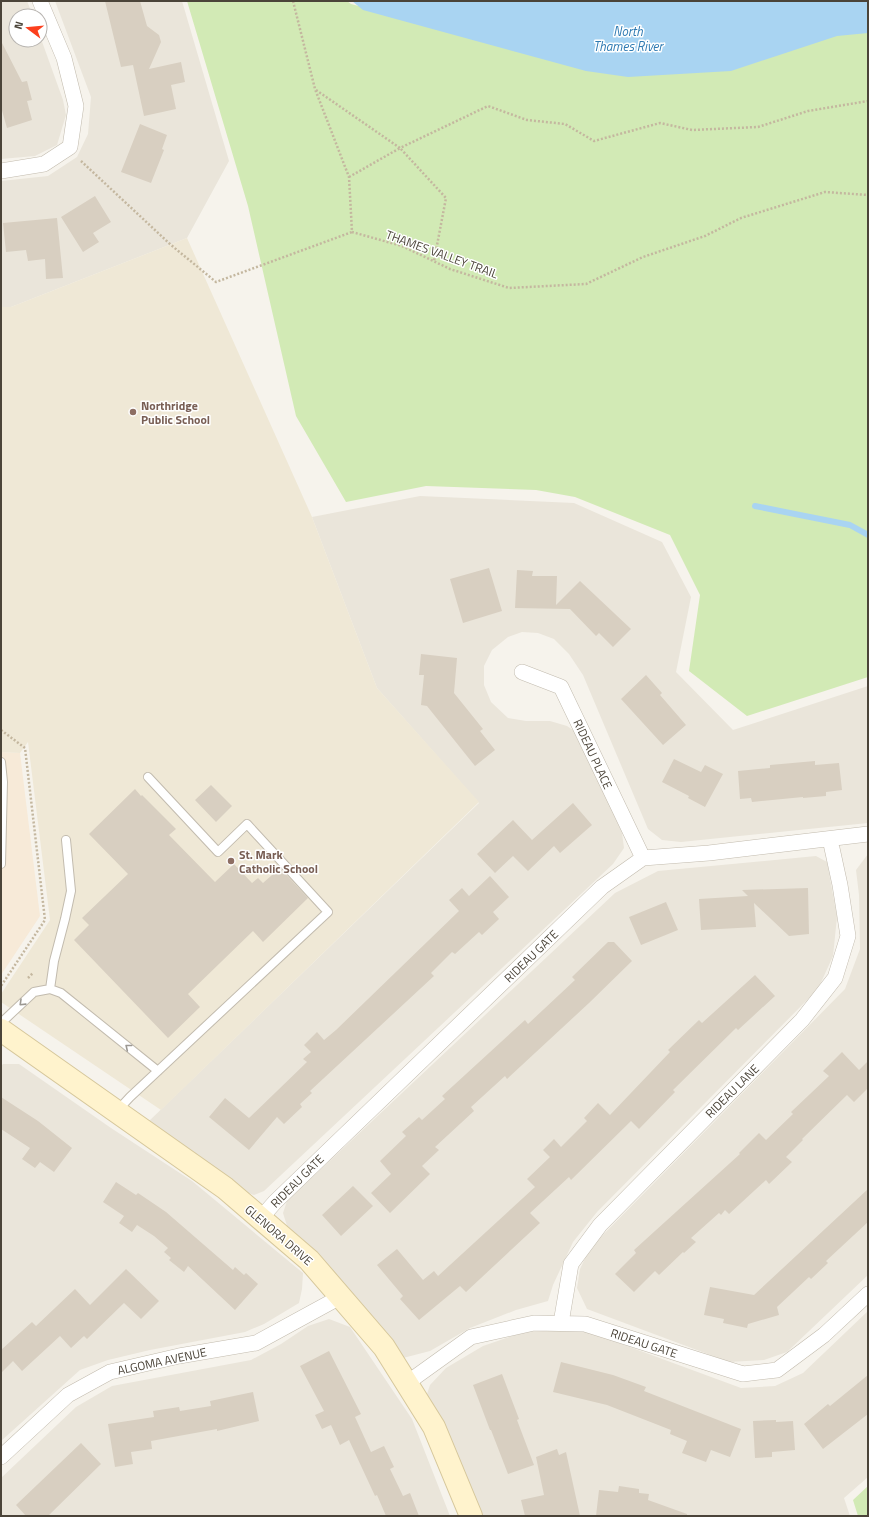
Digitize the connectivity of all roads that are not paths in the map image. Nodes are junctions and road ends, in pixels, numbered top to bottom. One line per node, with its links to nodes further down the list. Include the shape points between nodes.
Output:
1 (40, 1): 2 (street, via 64,58 76,106 70,147 44,164)
2 (1, 171)
3 (522, 672): 9 (street, RIDEAU PLACE, via 561,687)
4 (1, 762): 10 (lane, via 4,782)
5 (148, 777): 13 (lane, via 218,852 247,824 328,912)
6 (868, 834): 7 (street)
7 (830, 839): 9 (street); 18 (street, RIDEAU LANE, via 848,936 835,978 802,1020 600,1225 571,1264)
8 (66, 840): 11 (lane, via 70,891)
9 (643, 858): 15 (street, RIDEAU GATE, via 602,887)
10 (1, 864)
11 (50, 989): 12 (lane, one-way to 12, via 34,992); 13 (lane, one-way to 11, via 61,993)
12 (3, 1033): 14 (street, GLENORA DRIVE)
13 (158, 1071): 14 (lane)
14 (117, 1112): 15 (street, GLENORA DRIVE, via 225,1188)
15 (261, 1218): 17 (street, GLENORA DRIVE, via 309,1260)
16 (868, 1294): 18 (street, RIDEAU GATE, via 824,1336 777,1370 743,1374 585,1324)
17 (342, 1296): 19 (street, GLENORA DRIVE, via 384,1347); 20 (street, ALGOMA AVENUE, via 256,1343 179,1356 110,1372 68,1395)
18 (561, 1323): 19 (street, RIDEAU GATE, via 534,1323 471,1337)
19 (407, 1383): 21 (street, GLENORA DRIVE, via 434,1427)
20 (1, 1458)
21 (471, 1516)

